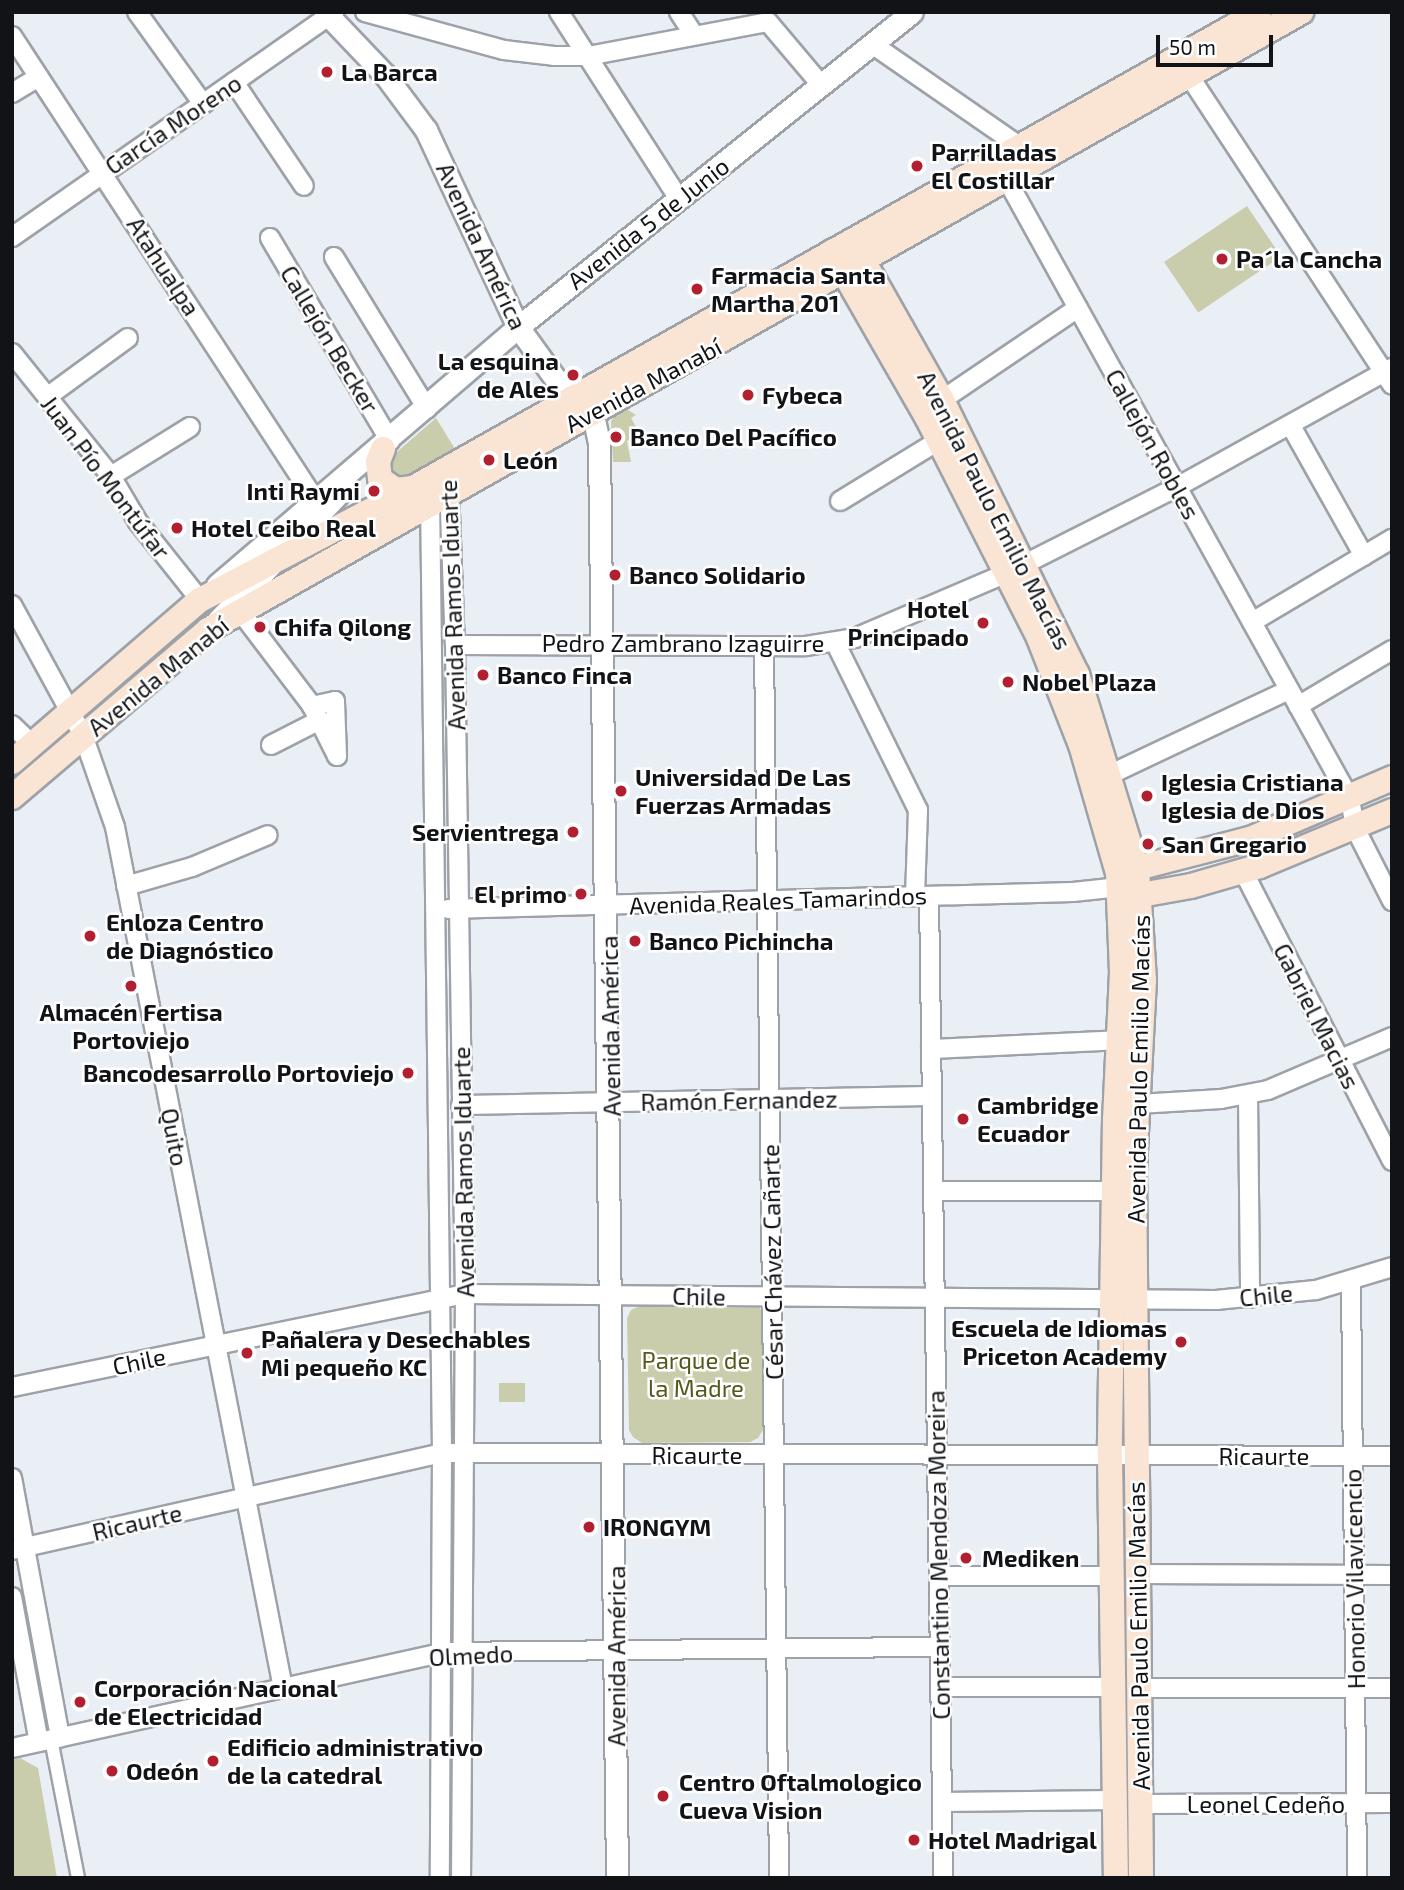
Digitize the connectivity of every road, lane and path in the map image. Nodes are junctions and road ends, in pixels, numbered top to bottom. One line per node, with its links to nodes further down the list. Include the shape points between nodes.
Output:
1 (137, 12): 18 (street)
2 (365, 12): 12 (street, via 504,50)
3 (559, 12): 12 (street)
4 (680, 12): 9 (street)
5 (912, 12): 11 (street, Avenida 5 de Junio)
6 (1259, 12): 13 (main road, Avenida Manabí)
7 (1301, 12): 13 (main road, Avenida Manabí)
8 (329, 13): 15 (street, García Moreno); 29 (street, Avenida América, via 385,75 426,130)
9 (694, 35): 12 (street); 16 (street, via 768,22)
10 (12, 36): 14 (street, Atahualpa)
11 (872, 44): 16 (street, Avenida 5 de Junio); 19 (street)
12 (588, 56): 23 (street)
13 (1183, 66): 19 (main road, Avenida Manabí); 21 (main road, Avenida Manabí); 32 (street)
14 (39, 77): 17 (street); 20 (street, Atahualpa)
15 (234, 82): 18 (street, García Moreno); 22 (street)
16 (822, 86): 23 (street, Avenida 5 de Junio)
17 (12, 93)
18 (203, 104): 20 (street, García Moreno)
19 (1018, 145): 21 (street); 26 (main road, Avenida Manabí)
20 (102, 172): 24 (street, García Moreno); 44 (street, Atahualpa)
21 (1007, 180): 26 (main road, Avenida Manabí); 28 (street, Callejón Robles)
22 (304, 186)
23 (679, 199): 29 (street, Avenida 5 de Junio)
24 (12, 237)
25 (270, 238): 40 (street, Callejón Becker)
26 (848, 256): 34 (main road, Avenida Paulo Emilio Macías); 35 (main road, Avenida Manabí, via 661,377); 39 (main road, Avenida Paulo Emilio Macías)
27 (334, 257): 36 (street)
28 (1078, 308): 34 (street); 43 (street, Callejón Robles)
29 (518, 327): 35 (street, Avenida América); 36 (street, Avenida 5 de Junio)
30 (128, 338): 33 (street)
31 (12, 353): 33 (street, Juan Pío Montúfar)
32 (1389, 375): 37 (street, Pedro Zambrano Izaguirre)
33 (47, 397): 41 (street, Juan Pío Montúfar)
34 (942, 400): 49 (main road, Avenida Paulo Emilio Macías)
35 (581, 405): 42 (main road, Avenida Manabí); 57 (street, Avenida América, via 603,474)
36 (427, 409): 40 (street, Avenida 5 de Junio)
37 (1291, 426): 43 (street, Pedro Zambrano Izaguirre); 47 (street)
38 (190, 427): 41 (street)
39 (938, 441): 45 (street); 49 (main road, Avenida Paulo Emilio Macías)
40 (386, 445): 42 (main road, via 378,462 380,479 396,490); 44 (street, Avenida 5 de Junio); 48 (street, Avenida 5 de Junio)
41 (111, 476): 50 (street, Juan Pío Montúfar, via 138,522)
42 (434, 486): 48 (main road, Avenida Manabí); 52 (main road, Avenida Manabí); 56 (street, Avenida Ramos Iduarte); 82 (street, Avenida Ramos Iduarte)
43 (1177, 487): 49 (street, Pedro Zambrano Izaguirre); 53 (street, Callejón Robles)
44 (314, 498): 50 (street, Avenida 5 de Junio)
45 (840, 501)
46 (1392, 539): 47 (street)
47 (1364, 556): 53 (street)
48 (271, 563): 50 (main road, Avenida Manabí); 54 (street, Avenida 5 de Junio)
49 (1016, 568): 55 (street, Pedro Zambrano Izaguirre, via 895,624); 67 (main road, Avenida Paulo Emilio Macías, via 1077,674); 75 (main road, Avenida Paulo Emilio Macías, via 1070,710)
50 (200, 600): 61 (main road, Avenida Manabí)
51 (12, 605): 61 (street, Quito)
52 (240, 611): 54 (main road, Avenida Manabí); 65 (street, via 316,713)
53 (1252, 622): 60 (street, Callejón Robles)
54 (208, 630): 63 (main road, Avenida Manabí)
55 (835, 642): 58 (street, Pedro Zambrano Izaguirre); 77 (street, Constantino Mendoza Moreira, via 918,810)
56 (456, 645): 57 (street, Pedro Zambrano Izaguirre); 81 (street, Avenida Ramos Iduarte)
57 (605, 645): 58 (street, Pedro Zambrano Izaguirre); 80 (street, Avenida América)
58 (764, 646): 78 (street, César Chávez Cañarte)
59 (1392, 650): 60 (street)
60 (1294, 698): 67 (street); 70 (street, Callejón Robles)
61 (70, 709): 63 (street, Quito); 64 (main road, Avenida Manabí)
62 (12, 725): 64 (street)
63 (83, 735): 69 (main road, Avenida Manabí); 76 (street, Quito, via 115,827)
64 (32, 744): 66 (main road, Avenida Manabí)
65 (271, 745)
66 (12, 762)
67 (1111, 774): 75 (main road, Avenida Paulo Emilio Macías)
68 (1392, 778): 70 (main road, Avenida Reales Tamarindos)
69 (12, 797)
70 (1350, 799): 72 (street, Callejón Robles); 75 (main road, Avenida Reales Tamarindos)
71 (1392, 811): 72 (main road, Avenida Reales Tamarindos)
72 (1355, 828): 74 (main road, Avenida Reales Tamarindos); 79 (street, Callejón Robles)
73 (268, 835): 76 (street, via 191,867)
74 (1243, 871): 75 (main road, Avenida Reales Tamarindos); 86 (street, Gabriel Macias)
75 (1127, 885): 77 (street, Avenida Reales Tamarindos); 84 (main road, Avenida Paulo Emilio Macías); 91 (main road, Avenida Paulo Emilio Macías, via 1144,1018)
76 (126, 886): 105 (street, Quito)
77 (922, 896): 78 (street, Avenida Reales Tamarindos); 85 (street, Constantino Mendoza Moreira)
78 (767, 900): 80 (street, Avenida Reales Tamarindos); 89 (street, César Chávez Cañarte)
79 (1392, 901)
80 (608, 905): 81 (street, Avenida Reales Tamarindos); 90 (street, Avenida América)
81 (459, 908): 82 (street, Avenida Reales Tamarindos); 92 (street, Avenida Ramos Iduarte)
82 (435, 909): 103 (street, Avenida Ramos Iduarte)
83 (1392, 1037): 86 (street)
84 (1119, 1040): 85 (street); 95 (main road, Avenida Paulo Emilio Macías)
85 (931, 1049): 88 (street, Constantino Mendoza Moreira)
86 (1341, 1062): 87 (street); 93 (street, Gabriel Macias)
87 (1248, 1095): 91 (street); 102 (street)
88 (932, 1096): 89 (street, Ramón Fernandez); 94 (street, Constantino Mendoza Moreira)
89 (770, 1099): 90 (street, Ramón Fernandez); 100 (street, César Chávez Cañarte)
90 (611, 1102): 92 (street, Ramón Fernandez); 99 (street, Avenida América)
91 (1138, 1104): 104 (main road, Avenida Paulo Emilio Macías)
92 (461, 1105): 98 (street, Avenida Ramos Iduarte)
93 (1392, 1161)
94 (933, 1191): 95 (street); 101 (street, Constantino Mendoza Moreira)
95 (1114, 1191): 104 (main road, Avenida Paulo Emilio Macías)
96 (1392, 1267): 97 (street, Chile)
97 (1351, 1281): 102 (street, Chile); 114 (street, Honorio Vilavicencio)
98 (465, 1294): 99 (street, Chile); 103 (street, Chile); 107 (street, Avenida Ramos Iduarte)
99 (613, 1295): 100 (street, Chile); 109 (street, Avenida América)
100 (772, 1296): 101 (street, Chile); 110 (street, César Chávez Cañarte)
101 (935, 1298): 104 (street, Chile); 111 (street, Constantino Mendoza Moreira)
102 (1250, 1298): 104 (street, Chile)
103 (441, 1300): 105 (street, Chile); 108 (street, Avenida Ramos Iduarte)
104 (1124, 1300): 112 (main road, Avenida Paulo Emilio Macías); 113 (main road, Avenida Paulo Emilio Macías)
105 (216, 1346): 106 (street, Chile); 117 (street, Quito)
106 (12, 1387)
107 (466, 1452): 108 (street, Ricaurte); 109 (street, Ricaurte); 129 (street, Avenida Ramos Iduarte)
108 (442, 1453): 117 (street, Ricaurte); 128 (street, Avenida Ramos Iduarte)
109 (615, 1455): 110 (street, Ricaurte); 127 (street, Avenida América)
110 (774, 1455): 111 (street, Ricaurte); 126 (street, César Chávez Cañarte)
111 (937, 1455): 112 (street, Ricaurte); 122 (street, Constantino Mendoza Moreira)
112 (1110, 1456): 113 (street, Ricaurte); 123 (main road, Avenida Paulo Emilio Macías)
113 (1135, 1456): 114 (street, Ricaurte); 119 (main road, Avenida Paulo Emilio Macías)
114 (1352, 1456): 115 (street, Ricaurte); 120 (street, Honorio Vilavicencio)
115 (1392, 1456)
116 (12, 1478): 118 (street)
117 (245, 1497): 118 (street, Ricaurte); 132 (street, Quito)
118 (19, 1548): 136 (street)
119 (1137, 1574): 120 (street); 133 (main road, Avenida Paulo Emilio Macías)
120 (1354, 1575): 121 (street); 134 (street, Honorio Vilavicencio)
121 (1392, 1575)
122 (939, 1576): 123 (street); 125 (street, Constantino Mendoza Moreira)
123 (1111, 1576): 131 (main road, Avenida Paulo Emilio Macías)
124 (12, 1597): 136 (street)
125 (940, 1647): 126 (street, Olmedo); 130 (street, Constantino Mendoza Moreira)
126 (776, 1649): 127 (street, Olmedo); 147 (street, César Chávez Cañarte)
127 (616, 1651): 129 (street, Olmedo); 146 (street, Avenida América)
128 (444, 1652): 129 (street, Olmedo); 132 (street, Olmedo); 144 (street, Avenida Ramos Iduarte)
129 (464, 1653): 145 (street, Avenida Ramos Iduarte)
130 (940, 1687): 131 (street); 139 (street, Constantino Mendoza Moreira)
131 (1113, 1687): 138 (main road, Avenida Paulo Emilio Macías)
132 (283, 1688): 136 (street, Olmedo)
133 (1140, 1688): 134 (street); 142 (main road, Avenida Paulo Emilio Macías)
134 (1355, 1688): 135 (street); 140 (street, Honorio Vilavicencio)
135 (1392, 1688)
136 (50, 1740): 137 (street, Olmedo); 143 (street)
137 (12, 1748)
138 (1115, 1800): 139 (street); 149 (main road, Avenida Paulo Emilio Macías)
139 (942, 1801): 148 (street, Constantino Mendoza Moreira)
140 (1356, 1803): 141 (street, Leonel Cedeño); 142 (street, Leonel Cedeño); 151 (street, Honorio Vilavicencio)
141 (1392, 1803)
142 (1140, 1804): 150 (main road, Avenida Paulo Emilio Macías)
143 (78, 1878)
144 (440, 1878)
145 (461, 1878)
146 (617, 1878)
147 (779, 1878)
148 (943, 1878)
149 (1116, 1878)
150 (1141, 1878)
151 (1357, 1878)

